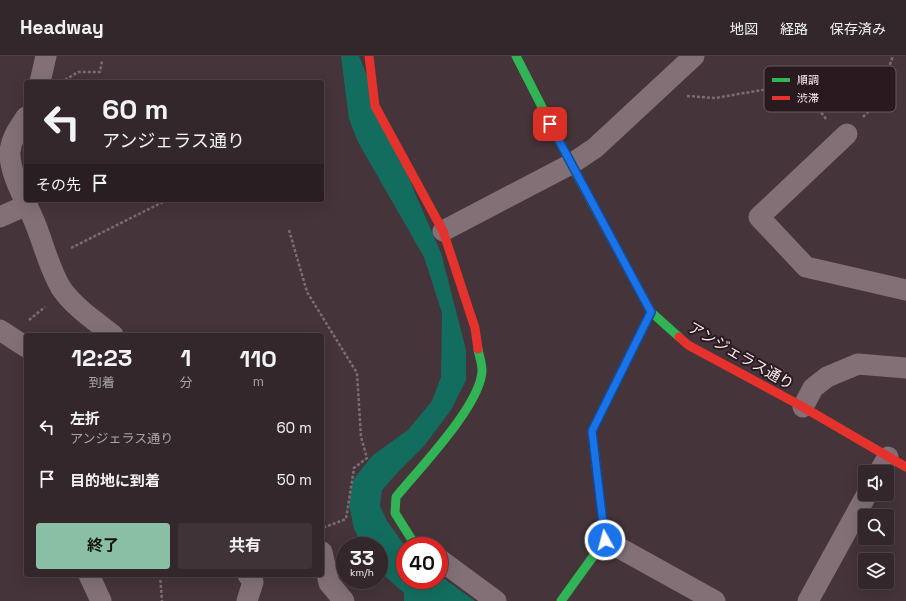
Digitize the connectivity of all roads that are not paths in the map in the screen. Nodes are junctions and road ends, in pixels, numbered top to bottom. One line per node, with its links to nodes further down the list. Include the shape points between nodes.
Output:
1 (46, 56): 5 (street)
2 (369, 56): 13 (street, via 376,106)
3 (516, 56): 8 (street, アンジェラス通り)
4 (694, 56): 8 (street, via 595,148)
5 (40, 80)
6 (24, 119): 9 (street, via 13,137 10,150 10,163)
7 (847, 134): 14 (street, via 759,217 806,267)
8 (571, 164): 13 (street); 15 (street, アンジェラス通り)
9 (24, 198)
10 (26, 202): 11 (street)
11 (27, 205): 12 (street); 16 (street, via 48,259 65,292 80,309)
12 (0, 217)
13 (443, 231): 22 (street, via 475,328 482,371 476,392 458,420 396,497 395,513)
14 (906, 290)
15 (651, 312): 18 (street, アンジェラス通り, via 688,345); 23 (street, via 592,431)
16 (110, 333)
17 (906, 368): 18 (street, via 858,364 827,377 813,388)
18 (803, 407): 19 (street, アンジェラス通り)
19 (884, 464): 20 (street, アンジェラス通り)
20 (906, 467)
21 (863, 501): 34 (street)
22 (410, 537)
23 (605, 540): 32 (street); 33 (street)
24 (324, 561): 30 (street, via 329,583)
25 (448, 566): 31 (street)
26 (90, 577): 28 (street)
27 (249, 577): 29 (street, via 253,582)
28 (101, 601)
29 (248, 601)
30 (344, 601)
31 (496, 601)
32 (561, 601)
33 (714, 601)
34 (808, 601)

